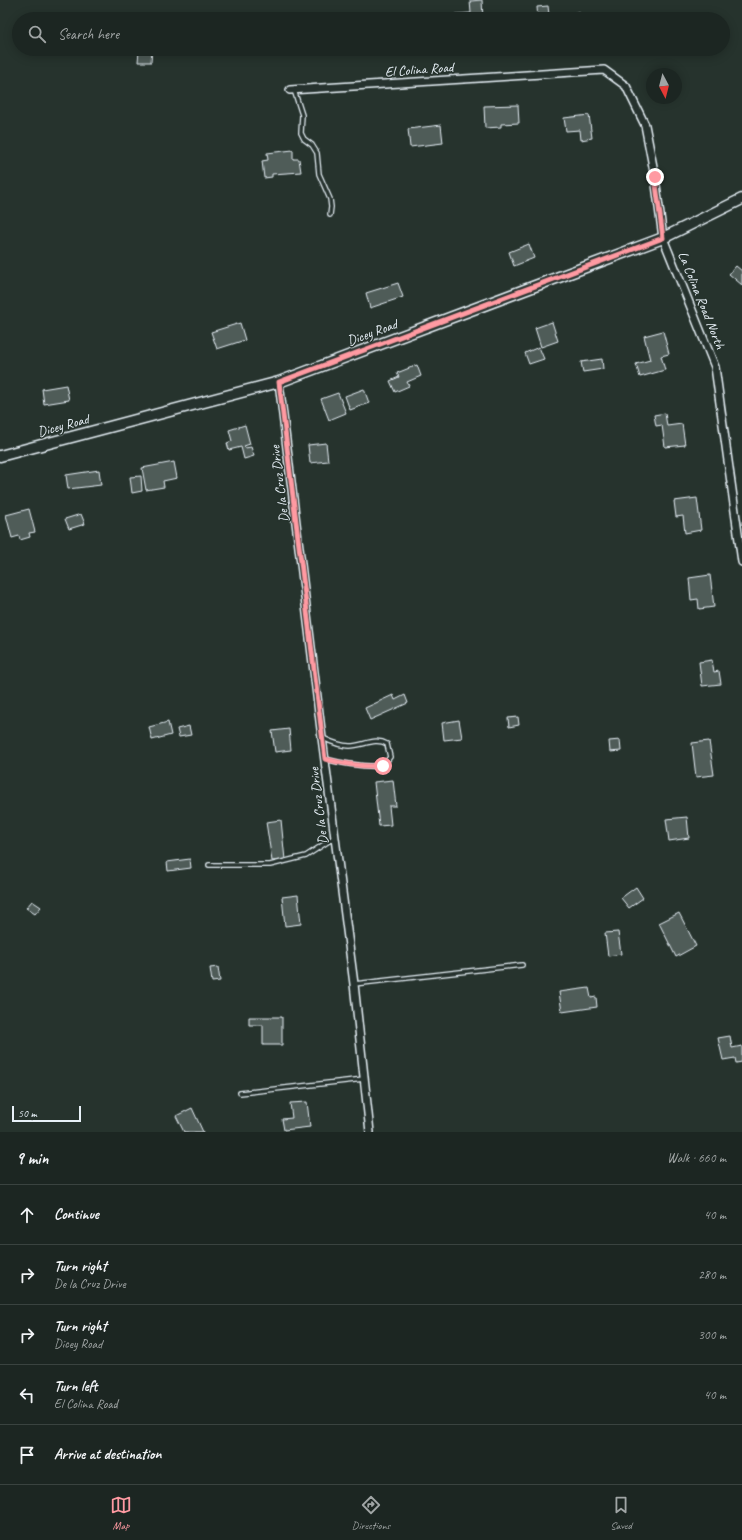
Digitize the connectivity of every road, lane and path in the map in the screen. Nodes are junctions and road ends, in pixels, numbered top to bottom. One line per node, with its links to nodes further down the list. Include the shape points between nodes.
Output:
1 (292, 90): 3 (lane, via 302,115 301,133 317,153 319,174 331,207); 4 (street, El Colina Road, via 604,70 626,86 645,125)
2 (742, 199): 4 (street, Dicey Road)
3 (330, 215)
4 (663, 238): 5 (street, Dicey Road); 7 (street, La Colina Road North, via 715,367)
5 (279, 382): 6 (street, Dicey Road); 8 (street, De la Cruz Drive)
6 (0, 456)
7 (742, 562)
8 (322, 738): 9 (street, De la Cruz Drive); 9 (lane, via 351,746 381,740 387,744 390,757 383,766 338,763)
9 (325, 759): 10 (street, De la Cruz Drive)
10 (335, 837): 11 (lane, via 306,856 270,865); 13 (street, De la Cruz Drive)
11 (209, 865)
12 (522, 965): 13 (lane)
13 (354, 984): 14 (street, De la Cruz Drive)
14 (364, 1079): 15 (lane); 16 (street, De la Cruz Drive)
15 (240, 1093)
16 (370, 1132)

